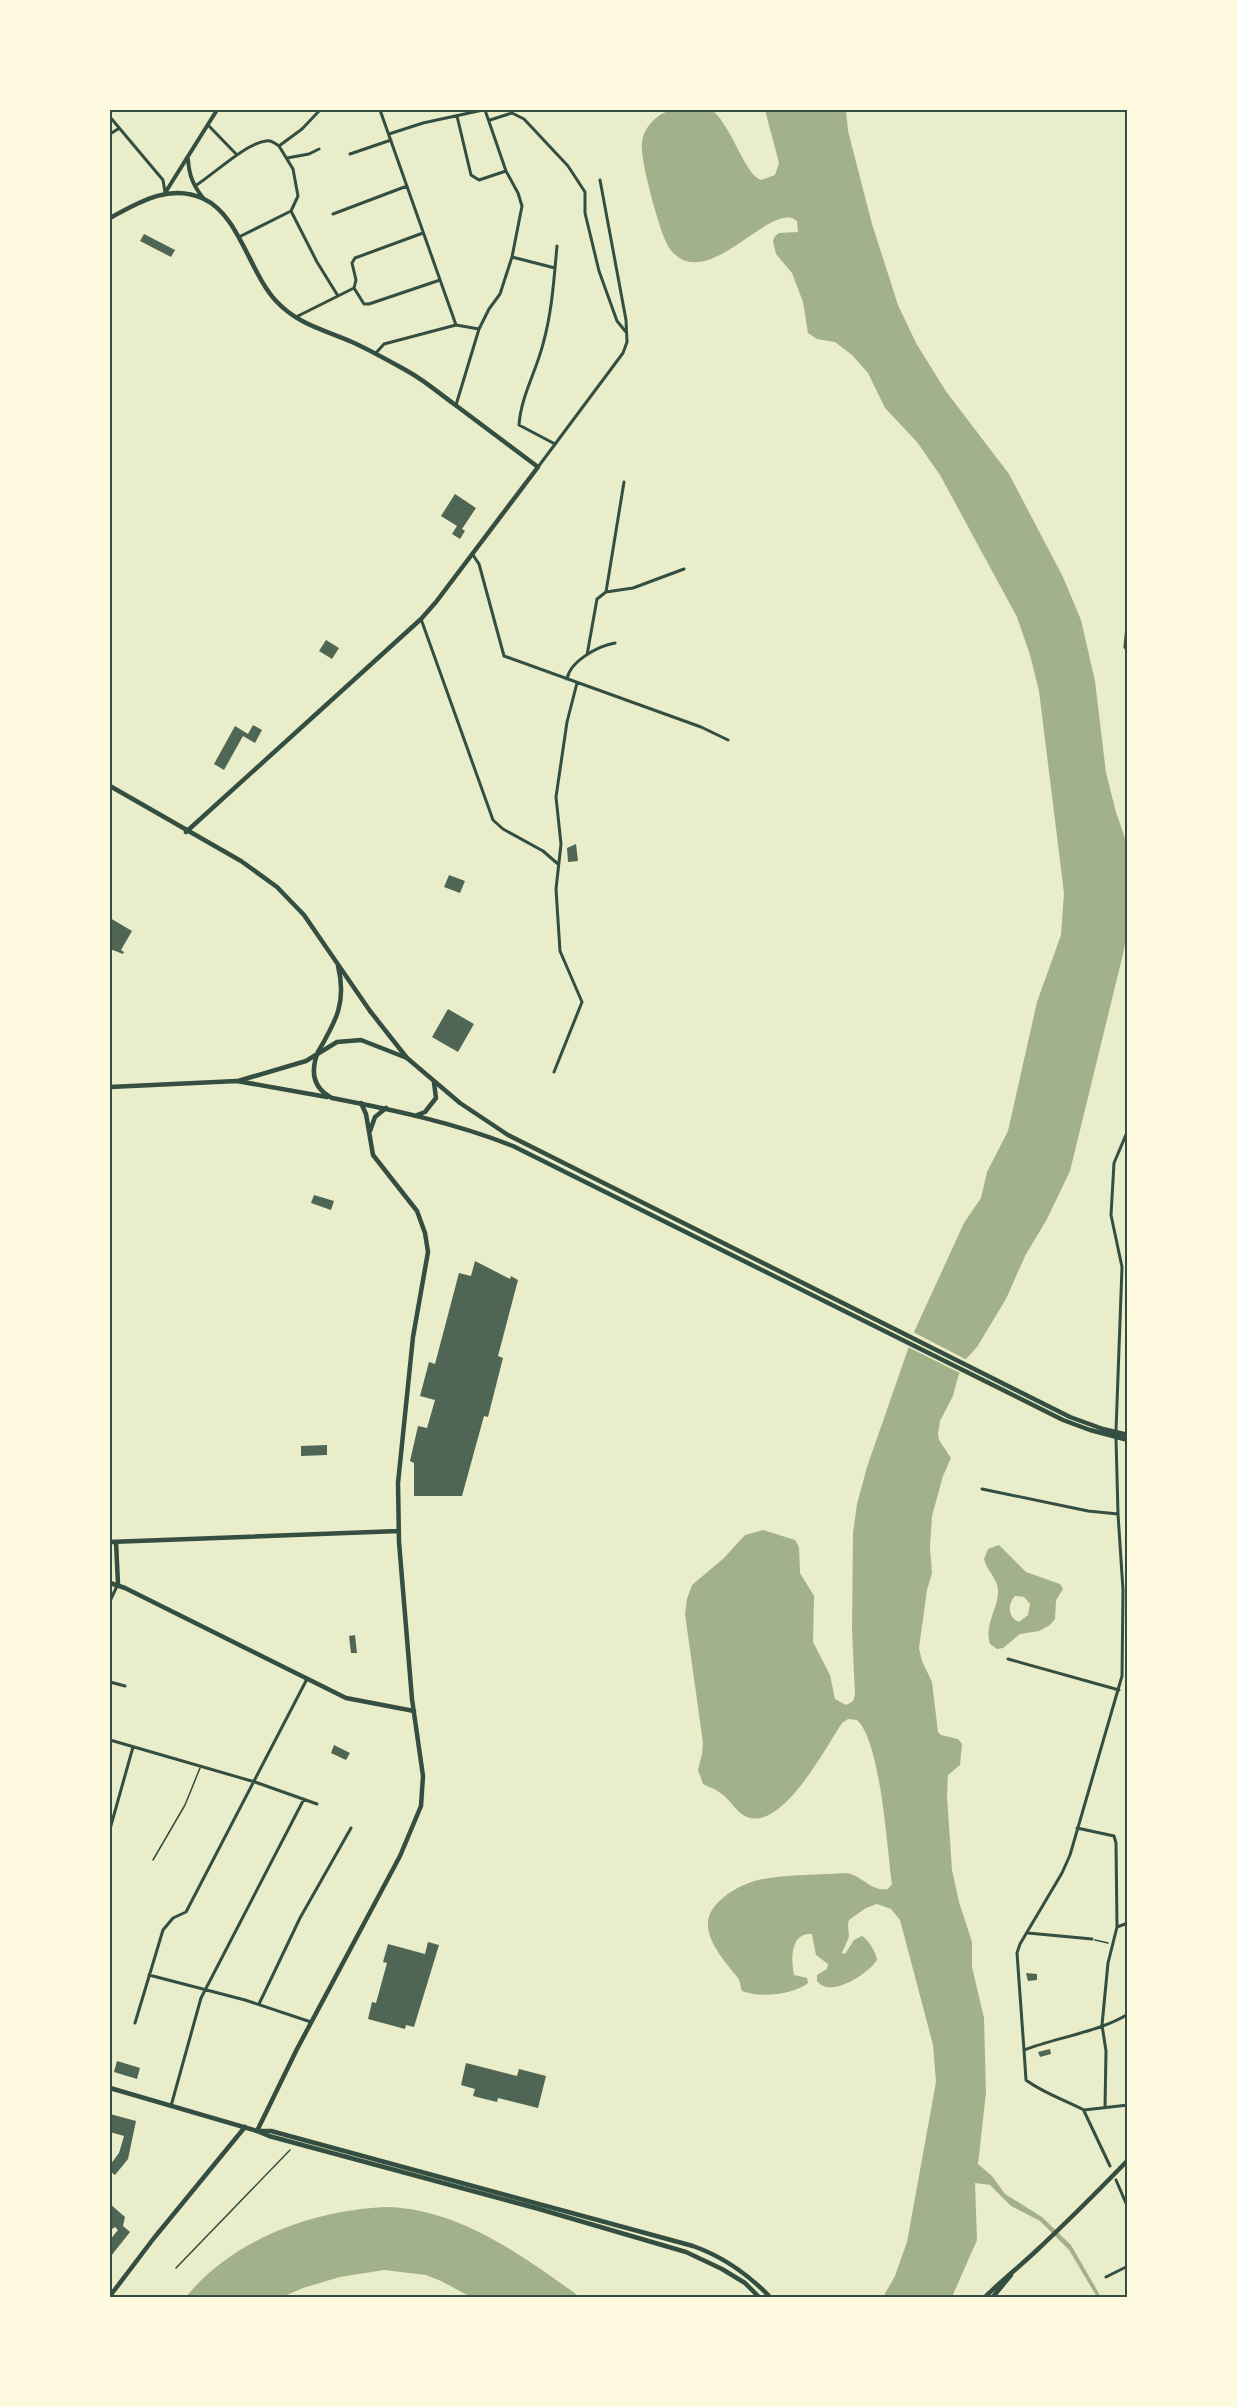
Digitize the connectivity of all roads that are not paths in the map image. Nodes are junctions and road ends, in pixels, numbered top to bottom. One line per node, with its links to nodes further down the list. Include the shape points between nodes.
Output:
1 (217, 110): 8 (street)
2 (380, 110): 11 (street)
3 (484, 110): 5 (street); 7 (street)
4 (317, 111): 13 (street, via 302,129)
5 (457, 116): 11 (street); 19 (street, via 471,175 479,180)
6 (110, 117): 9 (street)
7 (490, 120): 19 (street); 39 (street, via 512,112 524,119 585,192 585,213 599,271 617,321)
8 (208, 125): 16 (street); 17 (street)
9 (118, 129): 10 (street); 23 (street, via 163,180)
10 (110, 134)
11 (389, 134): 12 (street)
12 (391, 140): 15 (street); 21 (street)
13 (279, 146): 16 (street, via 266,141); 18 (street)
14 (319, 149): 18 (street)
15 (350, 154)
16 (237, 155): 22 (street)
17 (188, 158): 22 (street); 23 (street)
18 (287, 158): 25 (street, via 294,170 298,196)
19 (507, 171): 31 (street, via 522,206)
20 (600, 180): 39 (street)
21 (407, 186): 26 (street); 28 (street)
22 (195, 187): 24 (street)
23 (165, 193): 24 (main road, via 186,193); 27 (main road)
24 (204, 199): 29 (main road, via 221,211)
25 (291, 211): 29 (street); 35 (street)
26 (333, 214)
27 (110, 218)
28 (423, 233): 33 (street); 34 (street, via 355,258)
29 (238, 237): 36 (main road, via 272,296)
30 (557, 246): 32 (street)
31 (512, 257): 32 (street); 38 (street, via 500,294)
32 (555, 268): 42 (street, via 543,346 523,400 519,425)
33 (440, 280): 34 (street, via 369,304 364,304); 37 (street)
34 (354, 288): 35 (street)
35 (338, 296): 36 (street)
36 (295, 318): 40 (main road)
37 (456, 325): 38 (street); 40 (street, via 384,344)
38 (479, 329): 41 (street)
39 (627, 333): 42 (street, via 619,360)
40 (375, 354): 41 (main road, via 411,373)
41 (456, 405): 43 (main road)
42 (555, 444): 43 (street)
43 (538, 467): 45 (main road)
44 (624, 482): 47 (street)
45 (472, 554): 49 (main road); 53 (street, via 479,564 504,656)
46 (684, 569): 47 (street, via 633,588)
47 (606, 592): 52 (street, via 597,599)
48 (1128, 615): 51 (street)
49 (421, 619): 57 (main road); 58 (street, via 494,820)
50 (615, 643): 52 (street)
51 (1128, 651)
52 (587, 655): 53 (street, via 568,672)
53 (567, 679): 54 (street)
54 (577, 683): 55 (street); 58 (street, via 556,798 561,844)
55 (728, 740)
56 (110, 786): 57 (main road)
57 (186, 832): 59 (main road, via 241,861 277,887 304,915)
58 (558, 865): 62 (street, via 560,951 582,1002)
59 (336, 960): 60 (main road, via 343,994 333,1026); 61 (main road)
60 (318, 1052): 61 (main road, via 337,1042 361,1040); 63 (main road, via 299,1063); 66 (main road, via 315,1080 323,1093)
61 (407, 1058): 64 (main road)
62 (554, 1072)
63 (238, 1081): 65 (main road); 66 (main road)
64 (434, 1081): 69 (main road, via 436,1098 425,1112); 72 (main road, via 508,1135)
65 (110, 1087)
66 (332, 1098): 67 (main road)
67 (361, 1103): 68 (main road); 71 (main road)
68 (386, 1108): 69 (main road); 71 (main road, via 372,1121)
69 (417, 1115): 72 (main road, via 513,1146)
70 (1128, 1130): 77 (street, via 1114,1163 1111,1215 1122,1267)
71 (369, 1134): 78 (main road, via 373,1155 417,1211 428,1252 405,1409 398,1483)
72 (818, 1295): 73 (main road, via 1078,1426)
73 (1102, 1432): 74 (main road); 75 (main road)
74 (1128, 1435)
75 (1127, 1440)
76 (982, 1489): 77 (street)
77 (1118, 1514): 88 (street, via 1123,1590)
78 (399, 1531): 80 (main road); 89 (main road)
79 (110, 1542): 80 (main road)
80 (116, 1542): 82 (main road)
81 (110, 1584): 82 (main road)
82 (118, 1584): 83 (street); 85 (main road)
83 (110, 1601)
84 (1008, 1659): 88 (street)
85 (307, 1679): 89 (main road, via 346,1698); 93 (street)
86 (110, 1682): 87 (street)
87 (125, 1686)
88 (1119, 1690): 97 (street)
89 (414, 1710): 108 (main road, via 423,1776 421,1806 400,1856)
90 (110, 1740): 91 (street)
91 (133, 1747): 92 (street); 98 (street)
92 (200, 1767): 93 (street); 99 (lane, via 185,1805)
93 (255, 1782): 94 (street); 104 (street, via 186,1912 173,1918 163,1930)
94 (304, 1799): 95 (street); 105 (street)
95 (317, 1804)
96 (351, 1828): 106 (street, via 300,1918)
97 (1077, 1828): 101 (street, via 1114,1836); 102 (street, via 1062,1874)
98 (110, 1829)
99 (153, 1860)
100 (1128, 1923): 101 (street)
101 (1117, 1927): 110 (street)
102 (1028, 1933): 103 (street); 111 (street, via 1017,1953)
103 (1092, 1939)
104 (148, 1975): 105 (street); 109 (street)
105 (205, 1990): 106 (street); 114 (street)
106 (259, 2004): 108 (street)
107 (1128, 2014): 110 (street)
108 (311, 2022): 118 (main road)
109 (135, 2023)
110 (1102, 2025): 111 (street); 115 (street, via 1106,2051)
111 (1024, 2050): 116 (street, via 1026,2079)
112 (110, 2088): 114 (main road)
113 (1128, 2105): 115 (street)
114 (171, 2106): 117 (main road)
115 (1105, 2108): 116 (street)
116 (1084, 2110): 120 (street)
117 (245, 2127): 118 (main road); 126 (main road)
118 (257, 2131): 127 (main road, via 686,2252 745,2283); 128 (main road, via 271,2131 693,2246 751,2277)
119 (1128, 2160): 124 (main road)
120 (1110, 2166)
121 (1116, 2180): 122 (street)
122 (1128, 2208)
123 (1128, 2266): 125 (street)
124 (1013, 2273): 129 (main road); 130 (main road)
125 (1106, 2277)
126 (110, 2292)
127 (760, 2298)
128 (771, 2298)
129 (984, 2298)
130 (992, 2298)

